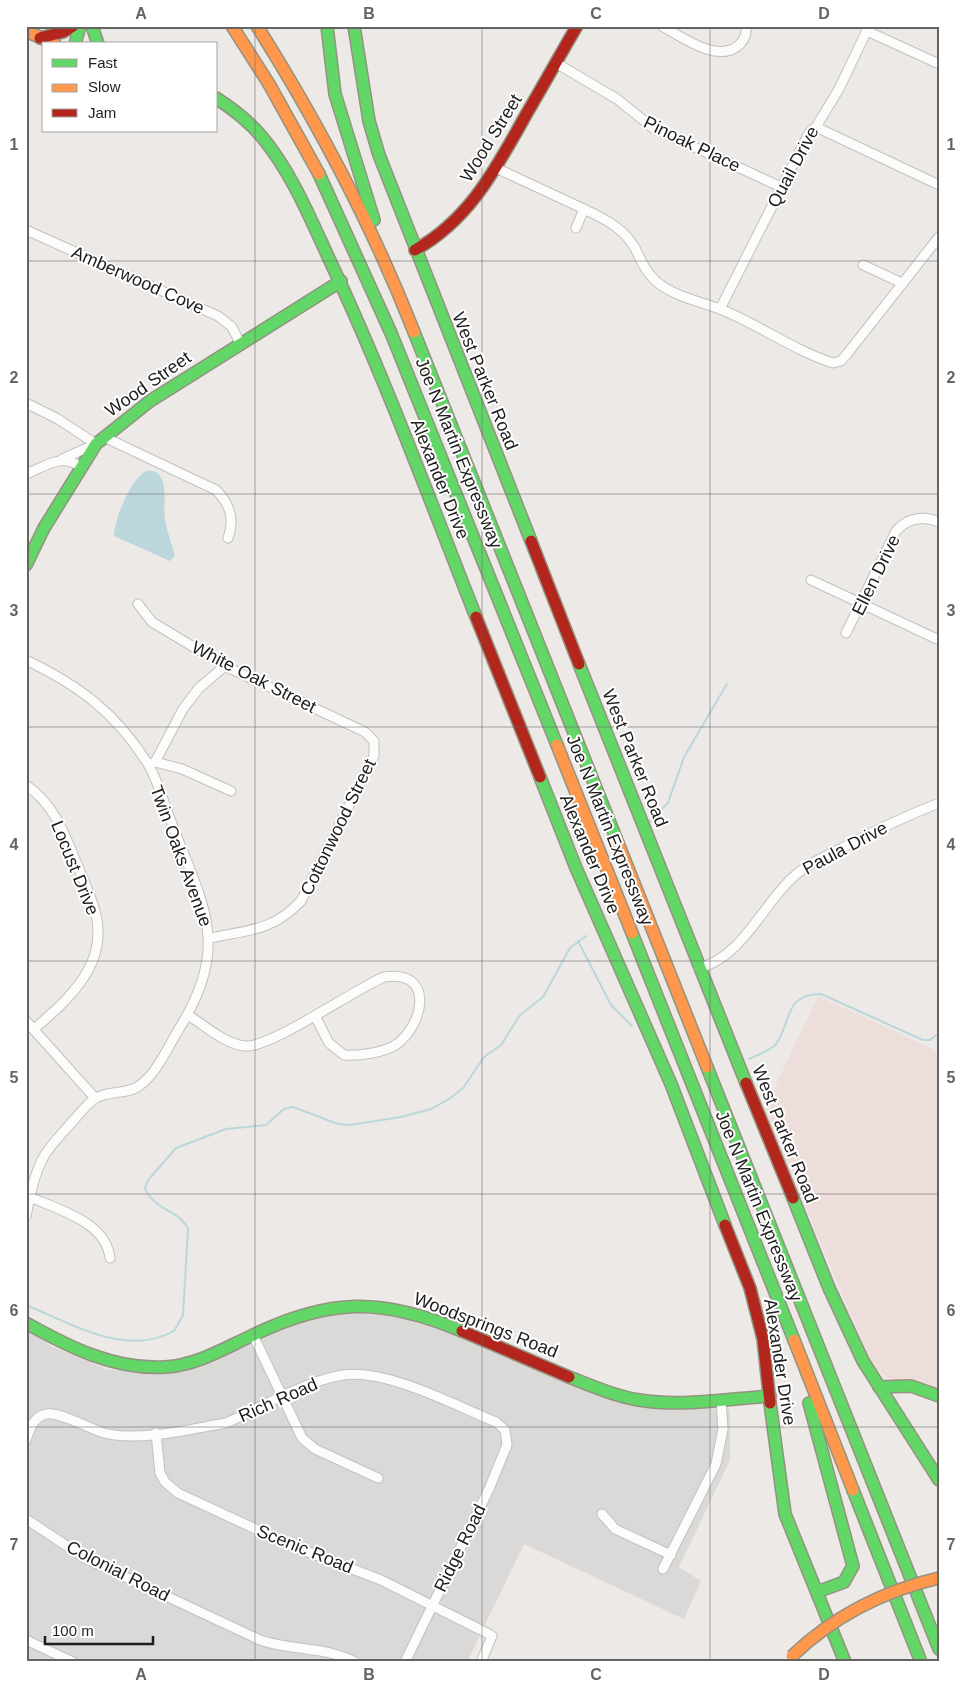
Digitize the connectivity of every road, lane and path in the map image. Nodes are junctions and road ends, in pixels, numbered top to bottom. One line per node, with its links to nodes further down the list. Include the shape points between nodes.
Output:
1 (73, 26): 13 (main road)
2 (80, 26): 15 (main road)
3 (91, 26): 16 (main road); 17 (main road)
4 (257, 26): 31 (main road, Joe N Martin Expressway, via 339,166)
5 (327, 26): 31 (main road, via 342,122)
6 (354, 26): 29 (main road, West Parker Road, via 369,121)
7 (577, 26): 18 (main road, Wood Street)
8 (662, 26): 9 (street, via 706,49 720,52 739,45 745,36)
9 (746, 26)
10 (232, 28): 66 (main road, Joe N Martin Expressway, via 314,167 393,337)
11 (868, 28): 19 (street); 21 (street, Quail Drive, via 839,89)
12 (26, 31): 13 (main road)
13 (40, 38): 14 (main road)
14 (50, 42)
15 (76, 42)
16 (85, 42)
17 (97, 42)
18 (556, 63): 22 (main road, Wood Street); 24 (street, Pinoak Place, via 617,99 652,128)
19 (939, 64)
20 (218, 99): 32 (main road, Alexander Drive, via 246,119 276,155)
21 (816, 127): 23 (street); 24 (street, Quail Drive)
22 (496, 168): 25 (street); 29 (main road, Wood Street, via 450,226 436,239)
23 (939, 185)
24 (781, 187): 34 (street, Quail Drive)
25 (584, 209): 26 (street); 34 (street, via 613,223 620,230 656,282 673,293)
26 (576, 228)
27 (26, 230): 35 (street, Amberwood Cove, via 218,316 232,327)
28 (939, 237): 33 (street)
29 (414, 250): 57 (main road, West Parker Road)
30 (864, 265): 33 (street)
31 (392, 277): 82 (main road, Joe N Martin Expressway)
32 (341, 281): 35 (main road, Wood Street); 70 (main road, Alexander Drive, via 576,868 671,1084 750,1288 761,1331)
33 (902, 284): 34 (street, via 848,354 833,363)
34 (720, 309)
35 (240, 343): 37 (main road, Wood Street, via 150,401)
36 (26, 403): 37 (street)
37 (100, 441): 38 (street); 39 (main road, Wood Street); 42 (street, via 216,490 230,510 232,524)
38 (61, 459): 39 (street, via 70,460); 40 (street)
39 (82, 468): 43 (main road, Wood Street, via 44,528)
40 (26, 474)
41 (939, 522): 46 (street, Ellen Drive, via 915,519 900,526)
42 (228, 538)
43 (26, 566)
44 (811, 580): 46 (street)
45 (138, 604): 50 (street, White Oak Street, via 152,622)
46 (861, 605): 47 (street, Ellen Drive); 48 (street)
47 (846, 633)
48 (939, 640)
49 (26, 660): 52 (street, Twin Oaks Avenue, via 70,682 92,699)
50 (225, 666): 51 (street, White Oak Street, via 365,732); 52 (street, via 199,688 183,709)
51 (374, 741): 56 (street, Cottonwood Street, via 374,756 301,901 289,914 263,928)
52 (152, 764): 54 (street, via 182,769); 56 (street, Twin Oaks Avenue, via 208,921)
53 (26, 785): 61 (street, Locust Drive, via 50,808 62,827 95,911 98,935 93,962 75,990)
54 (232, 791)
55 (939, 803): 57 (street, Paula Drive, via 884,825 810,864 787,882 730,952)
56 (210, 938): 58 (street, Twin Oaks Avenue, via 205,975)
57 (699, 968): 69 (main road, West Parker Road, via 829,1288 863,1361)
58 (188, 1015): 59 (street, via 243,1046 254,1046); 62 (street, Twin Oaks Avenue, via 141,1084 132,1090)
59 (315, 1016): 59 (street, via 384,977 404,977 412,981 420,993 418,1012 406,1035 387,1049 344,1054 329,1043)
60 (26, 1021): 61 (street)
61 (34, 1029): 62 (street)
62 (95, 1098): 63 (street, via 44,1157)
63 (30, 1197): 64 (street); 65 (street, via 92,1227 103,1238)
64 (26, 1216)
65 (110, 1258)
66 (787, 1323): 85 (main road, via 852,1559 852,1572 844,1583); 96 (main road, Joe N Martin Expressway)
67 (28, 1324): 68 (main road, Woodsprings Road, via 68,1347 120,1365 164,1367 203,1358)
68 (254, 1335): 72 (street); 73 (main road, Woodsprings Road, via 294,1315 326,1308 377,1307 460,1330 623,1397 685,1402)
69 (879, 1386): 71 (main road, via 911,1386); 78 (main road, West Parker Road)
70 (770, 1396): 73 (main road, Woodsprings Road); 85 (main road, Alexander Drive, via 785,1514)
71 (939, 1396)
72 (282, 1398): 74 (street, Rich Road, via 329,1378 368,1375 390,1380 496,1422); 75 (street, Rich Road, via 226,1423); 77 (street, via 308,1444)
73 (721, 1400): 81 (street, via 723,1429 720,1452)
74 (506, 1432): 86 (street, Ridge Road, via 507,1445 489,1489)
75 (156, 1433): 76 (street, Rich Road, via 114,1435 54,1414 42,1415 33,1423); 86 (street, Scenic Road, via 160,1473 178,1493)
76 (26, 1440)
77 (378, 1478)
78 (939, 1480)
79 (602, 1514): 81 (street, via 615,1529)
80 (26, 1518): 92 (street, Colonial Road, via 85,1558 260,1640 335,1653)
81 (671, 1555): 83 (street)
82 (902, 1555): 87 (main road); 89 (main road, Joe N Martin Expressway)
83 (664, 1570)
84 (939, 1578): 90 (main road, bridge, via 860,1607 824,1630)
85 (816, 1592): 95 (main road, Alexander Drive)
86 (432, 1605): 93 (street, Ridge Road); 94 (street, Scenic Road, via 492,1636)
87 (939, 1622)
88 (26, 1640): 91 (street)
89 (939, 1649)
90 (789, 1659)
91 (73, 1662)
92 (355, 1662)
93 (405, 1662)
94 (481, 1662)
95 (845, 1662)
96 (922, 1662)

